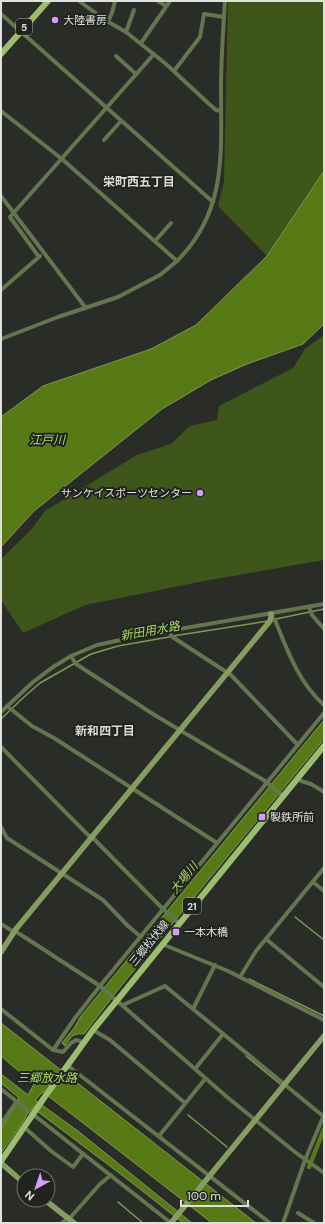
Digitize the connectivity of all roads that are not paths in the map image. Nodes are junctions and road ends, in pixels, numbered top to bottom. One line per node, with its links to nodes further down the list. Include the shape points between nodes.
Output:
1 (48, 1): 12 (main road, 5)
2 (79, 1): 11 (street)
3 (115, 1): 11 (street)
4 (158, 1): 7 (street)
5 (170, 1): 7 (street)
6 (225, 1): 10 (street)
7 (166, 6): 14 (street)
8 (134, 10): 13 (street)
9 (1, 14): 12 (street)
10 (224, 17): 18 (street, via 204,14 200,37); 22 (street)
11 (108, 21): 13 (street)
12 (21, 32): 15 (main road, 5); 20 (street)
13 (126, 32): 14 (street)
14 (141, 44): 16 (street)
15 (1, 54)
16 (154, 54): 18 (street); 19 (street)
17 (116, 56): 19 (street)
18 (174, 71): 22 (street, via 216,110)
19 (136, 74): 20 (street)
20 (107, 108): 23 (street); 25 (street)
21 (1, 111): 25 (street)
22 (221, 111): 27 (street, via 219,175)
23 (121, 121): 24 (street); 27 (street)
24 (104, 140)
25 (62, 159): 28 (street); 30 (street)
26 (1, 196): 28 (street)
27 (213, 202): 33 (street, via 199,233)
28 (14, 213): 31 (street); 32 (street, via 10,217)
29 (170, 222): 30 (street)
30 (155, 241): 33 (street)
31 (43, 252): 32 (street); 35 (street)
32 (39, 257): 34 (street)
33 (177, 261): 35 (street, via 160,275 131,291)
34 (1, 290)
35 (85, 307): 36 (street)
36 (1, 339)
37 (324, 604): 38 (street)
38 (309, 607): 39 (street); 40 (street, via 312,615)
39 (271, 615): 41 (street); 43 (street, via 270,621); 44 (street, via 308,688)
40 (324, 629)
41 (170, 630): 42 (street, via 97,645); 43 (street, via 171,636)
42 (71, 656): 45 (street, via 33,682); 48 (street, via 76,664)
43 (227, 672): 48 (street); 49 (street)
44 (324, 705)
45 (7, 706): 46 (street); 54 (street, via 32,726)
46 (1, 712)
47 (324, 713): 49 (street)
48 (180, 730): 53 (street); 54 (street)
49 (298, 745): 53 (street)
50 (324, 746): 52 (main road, 三郷松伏線 / 21)
51 (1, 747): 58 (street)
52 (297, 778): 55 (street); 56 (main road, 三郷松伏線 / 21)
53 (267, 783): 56 (street); 59 (street)
54 (132, 788): 58 (street); 59 (street)
55 (324, 792)
56 (281, 795): 65 (main road, 三郷松伏線 / 21)
57 (1, 827): 61 (street, via 7,838)
58 (91, 838): 61 (street); 64 (street)
59 (216, 843): 64 (street)
60 (324, 868): 62 (street)
61 (62, 873): 67 (street); 68 (street, via 106,903)
62 (313, 882): 63 (street); 69 (street)
63 (324, 891)
64 (164, 910): 65 (street); 68 (street)
65 (178, 921): 70 (main road, 三郷松伏線 / 21)
66 (1, 924): 67 (street)
67 (14, 932): 71 (street); 74 (street)
68 (141, 937): 74 (street)
69 (266, 940): 73 (street); 75 (street)
70 (162, 944): 72 (street); 76 (main road, 三郷松伏線 / 21)
71 (1, 952)
72 (215, 965): 73 (street); 79 (street)
73 (240, 977): 80 (street)
74 (102, 987): 76 (street); 85 (street, via 75,1018)
75 (324, 987)
76 (115, 998): 77 (street); 81 (main road, 三郷松伏線 / 21)
77 (122, 1005): 79 (street, via 165,986); 87 (street)
78 (1, 1009): 85 (street)
79 (193, 1009): 82 (street)
80 (324, 1020)
81 (93, 1030): 84 (main road, 三郷松伏線 / 21); 92 (street, via 110,1040)
82 (223, 1034): 87 (street); 89 (street)
83 (324, 1036): 89 (street)
84 (83, 1042): 85 (street, via 73,1041 63,1052); 86 (main road, 三郷松伏線 / 21)
85 (53, 1050)
86 (65, 1067): 93 (main road, 三郷松伏線 / 21); 98 (street)
87 (195, 1069): 88 (street)
88 (205, 1079): 92 (street); 95 (street)
89 (284, 1084): 94 (street); 95 (street)
90 (1, 1089): 91 (street)
91 (17, 1101): 93 (street); 96 (street)
92 (185, 1103): 98 (street)
93 (33, 1112): 97 (main road, 三郷松伏線 / 21); 99 (street)
94 (323, 1115): 100 (street)
95 (255, 1119): 100 (street); 105 (street)
96 (1, 1124)
97 (24, 1127): 99 (street, via 73,1167); 101 (main road, 三郷松伏線 / 21)
98 (159, 1136): 105 (street)
99 (83, 1154): 103 (street)
100 (305, 1160): 102 (street); 112 (street)
101 (1, 1162): 104 (street)
102 (324, 1173)
103 (111, 1175): 108 (street, via 100,1184); 109 (street)
104 (16, 1176)
105 (208, 1179): 109 (street); 111 (street)
106 (55, 1208): 108 (street)
107 (298, 1213): 113 (street)
108 (70, 1220): 110 (street)
109 (171, 1222)
110 (62, 1223)
111 (270, 1223)
112 (284, 1223)
113 (314, 1223)

